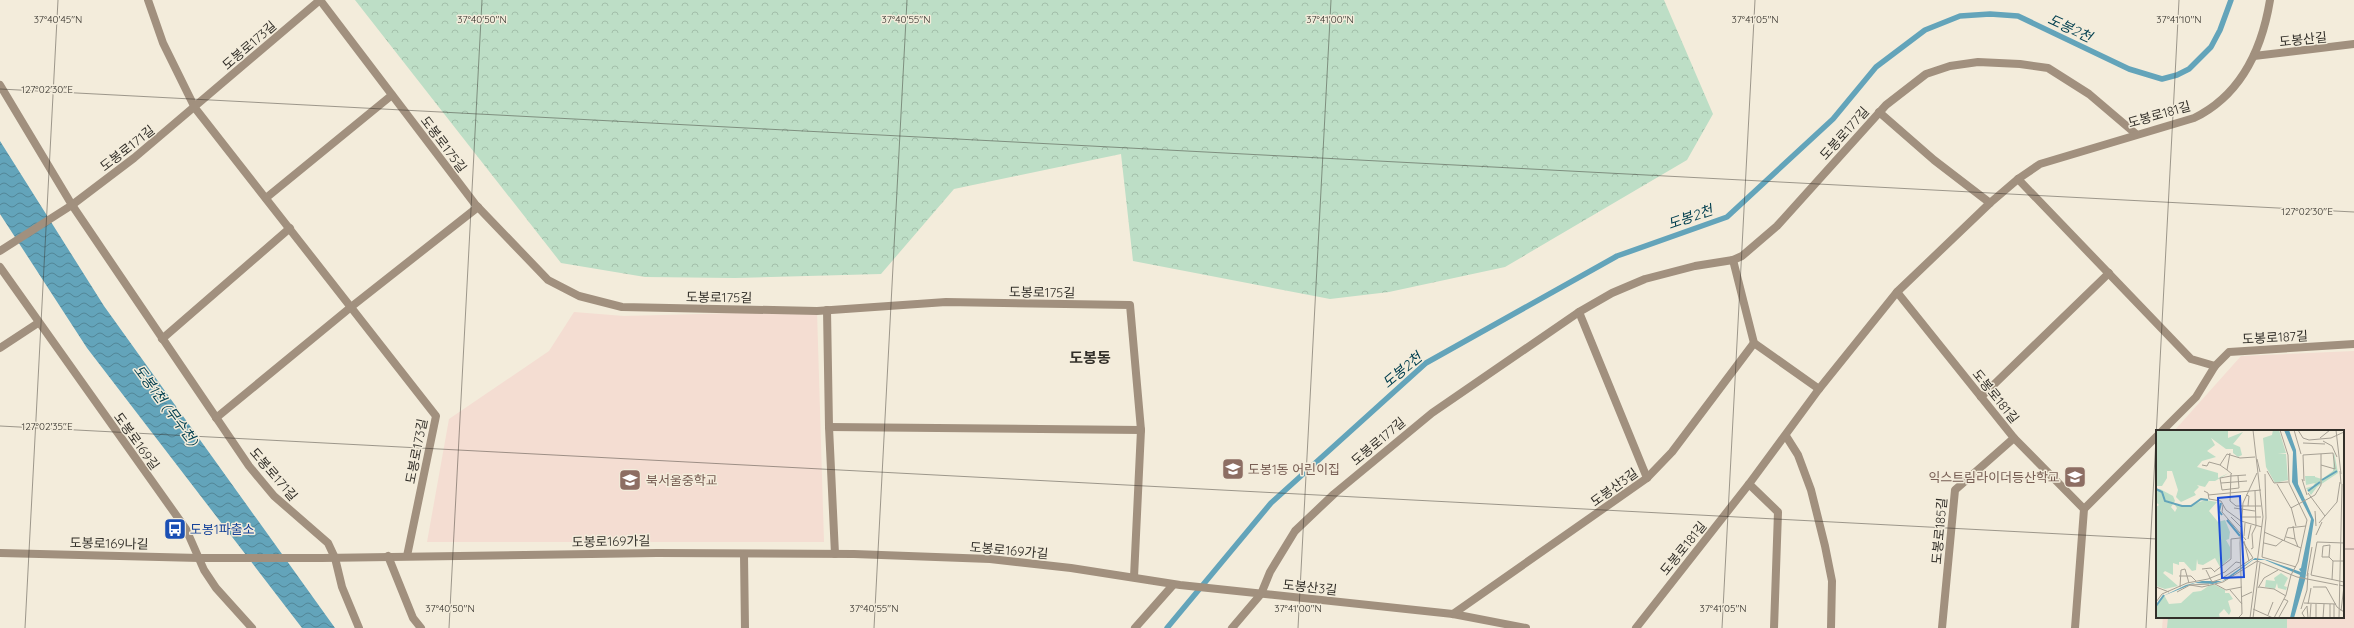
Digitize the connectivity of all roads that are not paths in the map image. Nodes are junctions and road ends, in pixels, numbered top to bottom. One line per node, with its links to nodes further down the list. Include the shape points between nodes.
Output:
1 (148, 0): 8 (street, 도봉로173길, via 163,43)
2 (320, 0): 7 (street, 도봉로175길); 8 (street, 도봉로173길)
3 (2270, 0): 5 (street, 도봉로181길, via 2265,26)
4 (2354, 44): 5 (street, 도봉산길)
5 (2254, 56): 10 (street, 도봉로181길, via 2242,78 2205,112 2194,118)
6 (0, 85): 14 (street, 도봉로171길)
7 (392, 95): 12 (street); 15 (street, 도봉로175길)
8 (195, 108): 12 (street, 도봉로173길); 14 (street, 도봉로171길)
9 (1879, 112): 10 (street, 도봉로177길, via 1901,91 1936,70 1965,63 2020,64 2048,68 2057,72 2089,94); 13 (street, via 1934,160); 18 (street, 도봉로177길, via 1777,226 1750,250)
10 (2136, 134): 11 (street, 도봉로181길, via 2047,161)
11 (2018, 178): 13 (street, 도봉로181길); 20 (street)
12 (266, 198): 16 (street, 도봉로173길)
13 (1990, 203): 21 (street, 도봉로181길)
14 (69, 207): 17 (street); 26 (street, 도봉로171길)
15 (478, 207): 22 (street); 23 (street, 도봉로175길, via 548,280 579,296 622,307)
16 (290, 228): 22 (street, 도봉로173길); 26 (street)
17 (0, 251)
18 (1733, 260): 24 (street, 도봉로177길, via 1695,266 1645,279 1612,293); 27 (street)
19 (0, 268): 25 (street, 도봉로169길)
20 (2109, 273): 30 (street, via 2191,359); 32 (street)
21 (1897, 292): 31 (street, 도봉로181길); 32 (street, 도봉로181길)
22 (351, 306): 33 (street); 47 (street, 도봉로173길, via 436,416)
23 (827, 310): 34 (street); 35 (street, 도봉로175길, via 946,302 1130,305)
24 (1579, 312): 40 (street); 54 (street, 도봉로177길, via 1432,413 1334,494 1295,531)
25 (38, 323): 29 (street); 48 (street, 도봉로169길, via 186,529)
26 (162, 339): 33 (street, 도봉로171길)
27 (1754, 343): 31 (street); 40 (street, 도봉산3길, via 1672,452)
28 (2354, 344): 30 (street, 도봉로187길, via 2229,352)
29 (0, 348)
30 (2215, 366): 36 (street, 도봉로187길, via 2196,397)
31 (1819, 389): 37 (street, 도봉로181길)
32 (1981, 397): 39 (street, 도봉로181길)
33 (216, 418): 50 (street, 도봉로171길, via 274,496 322,536)
34 (829, 427): 35 (street); 44 (street)
35 (1141, 430): 51 (street, 도봉로175길)
36 (2163, 430)
37 (1786, 436): 41 (street, 도봉로181길); 65 (street, via 1798,455 1811,490 1825,546 1832,581)
38 (2156, 437): 42 (street)
39 (2014, 438): 42 (street, 도봉로181길); 66 (street, 도봉로185길, via 1955,490)
40 (1647, 478): 55 (street, 도봉산3길)
41 (1750, 484): 63 (street, 도봉로181길); 64 (street, via 1778,512)
42 (2084, 509): 67 (street)
43 (0, 553): 48 (street, 도봉로169나길)
44 (835, 554): 45 (street, 도봉로169가길); 51 (street, 도봉로169가길, via 990,560)
45 (744, 555): 47 (street, 도봉로169가길, via 657,553); 59 (street)
46 (388, 556): 47 (street, 도봉로169가길); 50 (street, 도봉로169가길); 58 (street, via 413,618)
47 (408, 556)
48 (199, 558): 49 (street, 도봉로169나길); 56 (street, 도봉로169길, via 216,588)
49 (322, 558): 50 (street, 도봉로169가길)
50 (335, 558): 57 (street, via 342,587)
51 (1134, 577): 52 (street, 도봉로169가길)
52 (1177, 585): 53 (street, 도봉로169가길); 60 (street)
53 (1248, 592): 54 (street, 도봉산3길)
54 (1260, 594): 55 (street, 도봉산3길); 61 (street, 도봉로177길)
55 (1453, 614): 62 (street, 도봉산3길)
56 (252, 628)
57 (359, 628)
58 (421, 628)
59 (745, 628)
60 (1136, 628)
61 (1232, 628)
62 (1526, 628)
63 (1636, 628)
64 (1774, 628)
65 (1831, 628)
66 (1942, 628)
67 (2075, 628)

